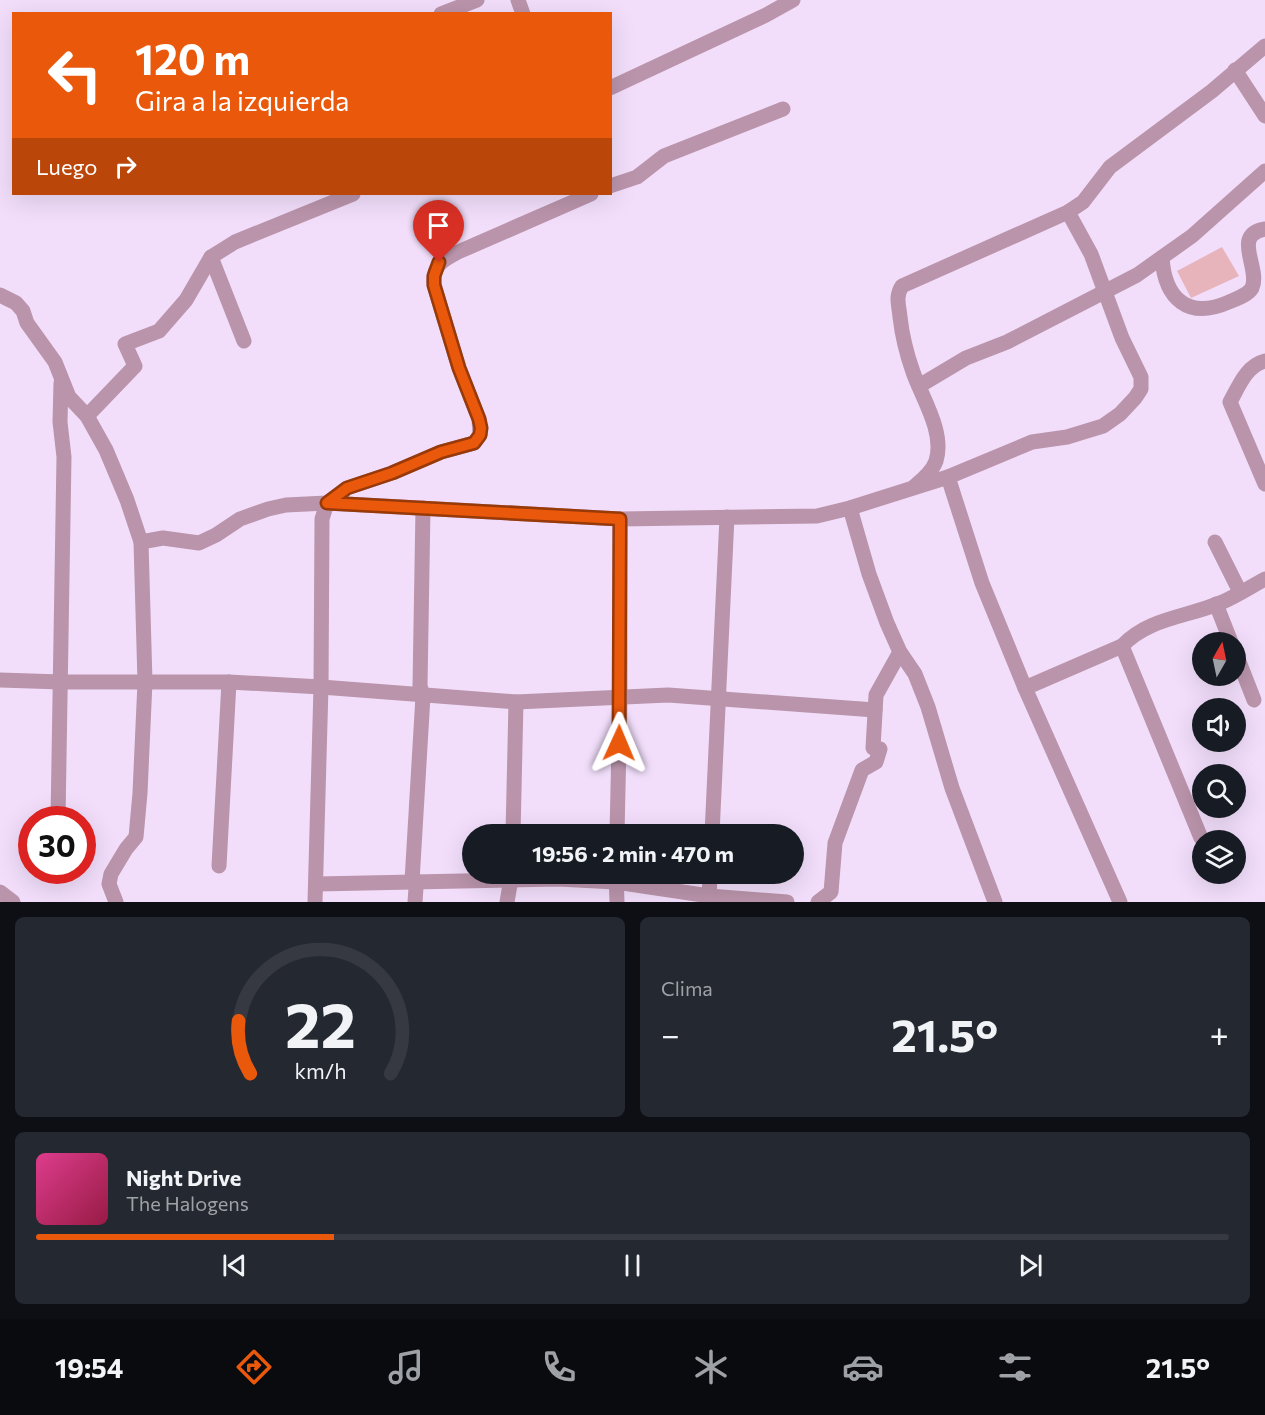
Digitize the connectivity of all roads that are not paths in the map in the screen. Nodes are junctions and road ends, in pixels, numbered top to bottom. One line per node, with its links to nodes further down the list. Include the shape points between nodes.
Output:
1 (477, 0): 3 (street)
2 (793, 0): 6 (street)
3 (446, 12)
4 (1265, 46): 5 (street)
5 (1235, 70): 8 (street); 13 (street, via 1110,167 1083,202)
6 (612, 87)
7 (783, 110): 10 (street, via 664,156 636,177)
8 (1265, 116)
9 (1265, 171): 16 (street)
10 (612, 185)
11 (351, 195): 15 (street, via 235,242)
12 (589, 195): 27 (street, via 439,262 434,285 481,428 474,443 347,488)
13 (1068, 212): 17 (street, via 1091,254); 22 (street, via 902,286 897,303)
14 (1265, 229): 16 (street, via 1248,242 1253,276 1250,291 1215,308 1194,309 1174,296 1166,283)
15 (211, 256): 19 (street); 23 (street, via 186,300 159,331 125,344 135,366)
16 (1162, 258): 17 (street)
17 (1104, 293): 22 (street, via 966,358); 24 (street, via 1141,377 1141,389 1135,398 1103,426 1032,442)
18 (0, 296): 21 (street, via 23,311)
19 (244, 341)
20 (1265, 361): 25 (street, via 1246,373 1230,402)
21 (61, 380): 23 (street, via 75,406); 42 (street, via 64,457)
22 (918, 386): 26 (street, via 932,419 938,450 931,471)
23 (87, 416): 32 (street, via 106,450)
24 (948, 477): 26 (street); 46 (street, via 982,583)
25 (1265, 484)
26 (910, 490): 29 (street)
27 (327, 503): 28 (street); 32 (street, via 268,508 199,543 163,537); 45 (street, via 322,519)
28 (423, 508): 31 (street); 47 (street)
29 (850, 508): 30 (street, via 818,516); 39 (street, via 869,574)
30 (727, 517): 31 (street); 49 (street)
31 (620, 519): 48 (street)
32 (141, 542): 43 (street)
33 (1215, 542): 35 (street)
34 (1265, 579): 35 (street)
35 (1240, 592): 36 (street)
36 (1216, 604): 37 (street); 38 (street, via 1171,617 1132,635)
37 (1227, 632)
38 (1122, 646): 46 (street); 57 (street)
39 (900, 652): 52 (street, via 876,695); 76 (street, via 915,674 928,707 952,788)
40 (0, 680): 42 (street)
41 (1246, 680): 50 (street)
42 (60, 682): 43 (street); 53 (street)
43 (145, 682): 44 (street); 69 (street, via 136,837 111,874 109,884)
44 (229, 682): 45 (street); 58 (street)
45 (321, 687): 47 (street); 61 (street)
46 (1025, 688): 77 (street)
47 (423, 696): 51 (street); 60 (street)
48 (620, 698): 49 (street, via 668,695); 51 (street); 55 (street)
49 (718, 700): 52 (street); 56 (street)
50 (1254, 700)
51 (516, 702): 54 (street)
52 (875, 710): 75 (street, via 873,748 880,749 876,762 862,770 835,843 831,891)
53 (58, 806)
54 (513, 824)
55 (617, 824)
56 (712, 824)
57 (1198, 830)
58 (219, 866)
59 (462, 879): 60 (street)
60 (412, 881): 61 (street); 71 (street)
61 (317, 884): 70 (street)
62 (511, 884): 72 (street)
63 (616, 884): 73 (street)
64 (646, 884): 67 (street)
65 (710, 884): 67 (street)
66 (0, 892): 68 (street)
67 (709, 899): 74 (street)
68 (13, 902)
69 (116, 902)
70 (315, 902)
71 (415, 902)
72 (507, 902)
73 (617, 902)
74 (787, 902)
75 (818, 902)
76 (994, 902)
77 (1120, 902)

